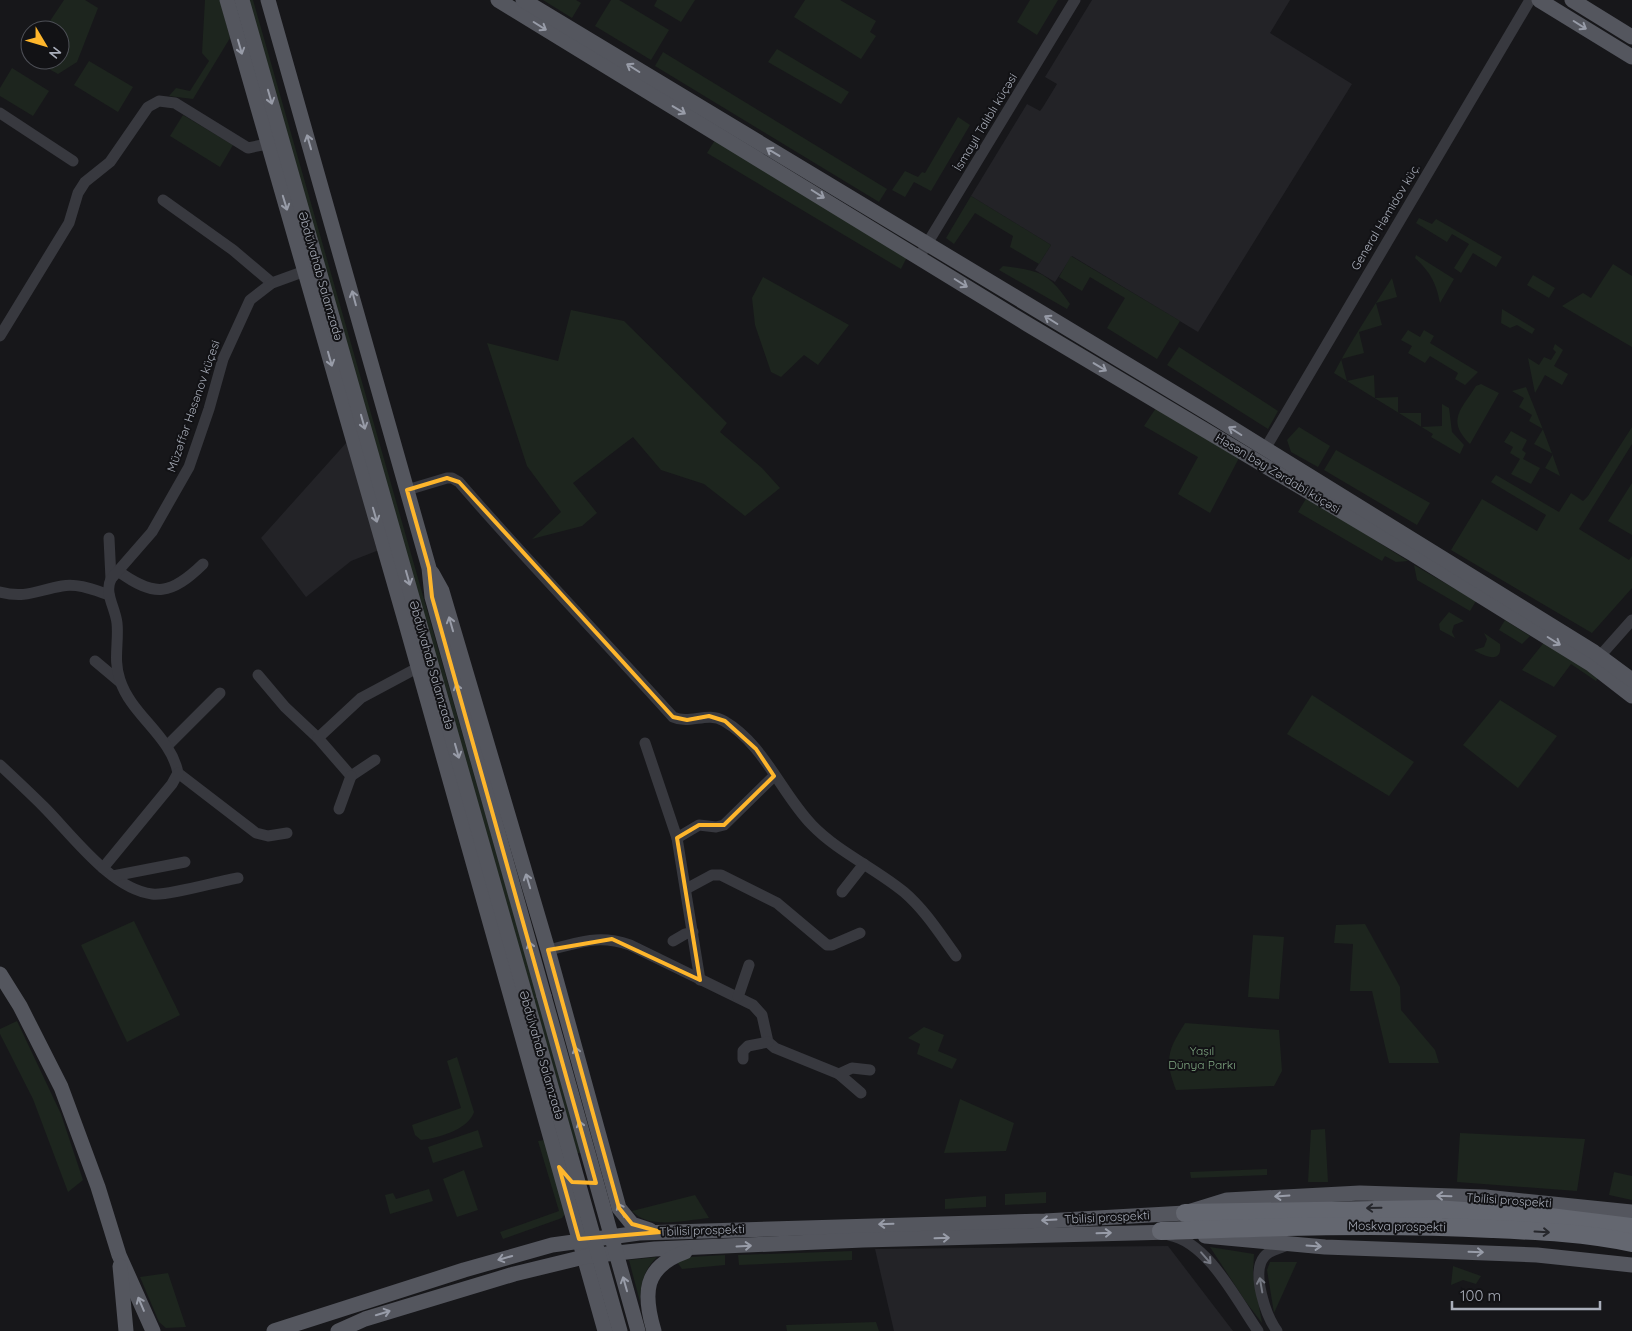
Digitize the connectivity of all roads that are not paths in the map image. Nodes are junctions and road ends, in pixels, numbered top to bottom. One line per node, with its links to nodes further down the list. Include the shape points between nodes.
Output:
1 (227, 0): 13 (main road, Əbdülvahab Salamzadə, one-way to 13)
2 (242, 0): 92 (main road, Əbdülvahab Salamzadə, one-way to 92, bridge)
3 (268, 0): 22 (main road, Əbdülvahab Salamzadə, one-way to 3)
4 (498, 0): 16 (main road, one-way to 16)
5 (523, 0): 16 (main road, one-way to 5)
6 (1075, 0): 16 (street, İsmayıl Talıblı küçəsi)
7 (1530, 0): 21 (street, General Həmidov küç.)
8 (1539, 0): 11 (main road, one-way to 11)
9 (1572, 0): 10 (main road)
10 (1632, 37)
11 (1632, 57)
12 (0, 113): 14 (street)
13 (267, 144): 17 (main road, Əbdülvahab Salamzadə, one-way to 17); 19 (street, via 248,148 167,100 148,107 110,162 85,182 78,193 69,223)
14 (73, 161)
15 (163, 200): 18 (street)
16 (923, 251): 20 (main road, Həsən bəy Zərdabi küçəsi)
17 (305, 271): 18 (street, Müzəffər Həsənov küçesi); 32 (main road, Əbdülvahab Salamzadə, one-way to 32)
18 (272, 282): 26 (street, Müzəffər Həsənov küçesi, via 250,300 232,336 189,467 152,532)
19 (0, 336)
20 (1161, 395): 21 (main road, Həsən bəy Zərdabi küçəsi, one-way to 20); 37 (main road, Həsən bəy Zərdabi küçəsi, one-way to 37, via 1314,494 1592,665)
21 (1265, 449): 30 (main road, Həsən bəy Zərdabi küçəsi)
22 (407, 490): 25 (main road, Əbdülvahab Salamzadə); 45 (street, via 446,478 459,482 518,551 673,717 687,720 709,716 725,721 756,749)
23 (109, 538): 26 (street)
24 (203, 564): 26 (street, via 182,583 159,590)
25 (429, 568): 59 (main road, Əbdülvahab Salamzadə, one-way to 25, via 442,591); 93 (main road, Əbdülvahab Salamzadə, one-way to 25, bridge, via 432,597)
26 (114, 575): 28 (street, via 107,586)
27 (0, 592): 28 (street, via 26,596 74,586)
28 (109, 595): 35 (street, via 117,624 116,664)
29 (1632, 620): 30 (street)
30 (1600, 656): 34 (main road, Həsən bəy Zərdabi küçəsi)
31 (95, 661): 35 (street)
32 (419, 667): 38 (street, via 361,698); 71 (main road, Əbdülvahab Salamzadə)
33 (258, 675): 38 (street, via 285,707)
34 (1632, 680)
35 (120, 682): 40 (street, via 135,708)
36 (220, 693): 40 (street)
37 (1632, 696)
38 (318, 738): 44 (street)
39 (645, 742): 48 (street)
40 (167, 746): 43 (street, via 176,761)
41 (375, 760): 44 (street)
42 (0, 766): 51 (street, via 37,799)
43 (178, 773): 47 (street, via 256,833 268,836); 51 (street)
44 (351, 776): 46 (street)
45 (774, 776): 48 (street, via 724,825 699,825); 50 (street, via 812,824)
46 (339, 809)
47 (287, 832)
48 (677, 838): 54 (street)
49 (185, 862): 52 (street)
50 (864, 864): 55 (street); 60 (street, via 903,891 923,911)
51 (103, 868): 52 (street)
52 (113, 876): 53 (street, via 138,890 154,894)
53 (238, 878)
54 (686, 889): 56 (street); 57 (street, via 712,874 721,875 777,903 827,945)
55 (842, 892)
56 (693, 932): 58 (street); 63 (street)
57 (860, 933)
58 (673, 941)
59 (548, 950): 63 (street, via 599,938 612,939); 70 (main road, Əbdülvahab Salamzadə, one-way to 59)
60 (956, 956)
61 (749, 965): 64 (street)
62 (0, 974): 84 (main road, via 61,1088 98,1187)
63 (700, 980): 64 (street)
64 (738, 997): 65 (street, via 753,1005 762,1015)
65 (768, 1042): 66 (street, via 748,1046 743,1051); 68 (street, via 775,1048)
66 (743, 1059)
67 (870, 1070): 68 (street, via 852,1068)
68 (839, 1074): 69 (street)
69 (861, 1093)
70 (604, 1152): 71 (main road, via 601,1174 589,1184 572,1182); 76 (main road, Əbdülvahab Salamzadə, one-way to 70, via 645,1230 625,1218 619,1208)
71 (559, 1167): 77 (main road, Əbdülvahab Salamzadə)
72 (1632, 1212): 73 (main road, Tbilisi prospekti, one-way to 73, via 1485,1197 1360,1193 1227,1200)
73 (1185, 1213): 74 (highway, Moskva prospekti, one-way to 73, via 1435,1209); 76 (main road, Tbilisi prospekti, one-way to 76)
74 (1632, 1227)
75 (1154, 1231): 78 (highway, Moskva prospekti, one-way to 78, via 1432,1226 1550,1232); 79 (main road, Tbilisi prospekti); 80 (main road, Tbilisi prospekti, one-way to 75); 94 (street, one-way to 94, via 1196,1247 1211,1263)
76 (661, 1232): 77 (main road, Tbilisi prospekti)
77 (579, 1239): 81 (main road, Əbdülvahab Salamzadə); 83 (main road, Tbilisi prospekti, one-way to 83)
78 (1632, 1243)
79 (1291, 1244): 82 (main road, Tbilisi prospekti, one-way to 82, via 1502,1253); 95 (street, one-way to 79, via 1263,1297 1260,1266 1268,1253)
80 (696, 1248): 81 (main road, Tbilisi prospekti); 85 (main road, via 667,1260 652,1277 647,1297)
81 (584, 1256): 90 (main road, Tbilisi prospekti, one-way to 81, via 365,1319); 91 (main road)
82 (1632, 1265)
83 (464, 1270): 88 (main road); 89 (main road, via 434,1284)
84 (125, 1278): 86 (main road); 87 (main road, one-way to 84)
85 (653, 1330): 91 (main road, via 642,1312 630,1306 622,1307 611,1316)
86 (126, 1331)
87 (153, 1331)
88 (274, 1331)
89 (297, 1331)
90 (338, 1331)
91 (606, 1331)
92 (620, 1331)
93 (638, 1331)
94 (1258, 1331)
95 (1276, 1331)

